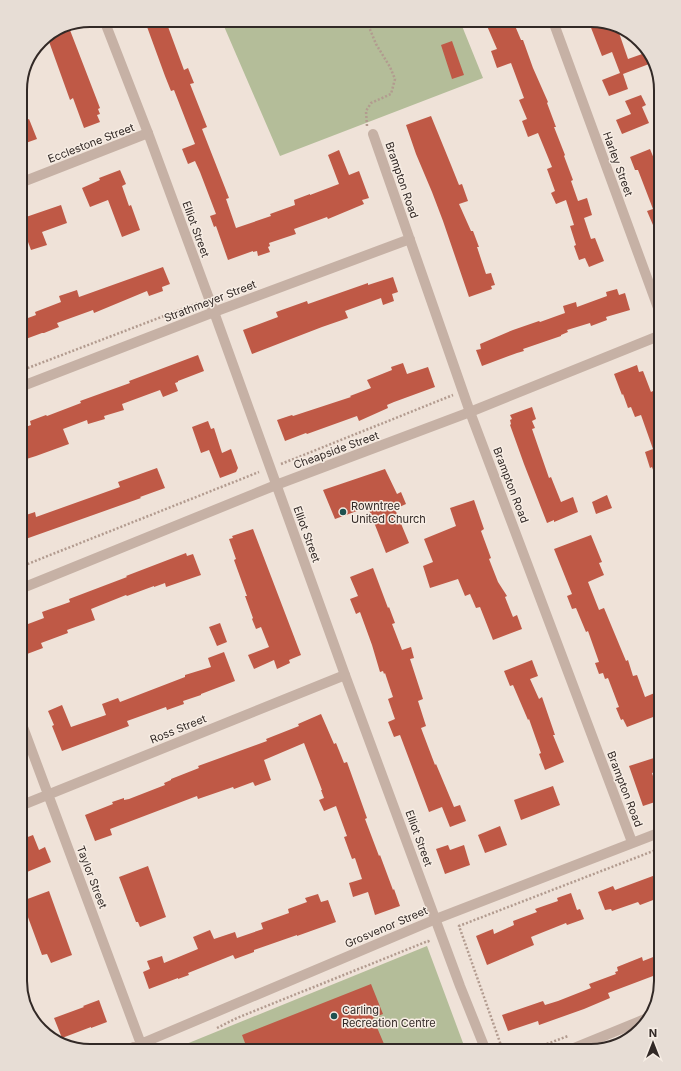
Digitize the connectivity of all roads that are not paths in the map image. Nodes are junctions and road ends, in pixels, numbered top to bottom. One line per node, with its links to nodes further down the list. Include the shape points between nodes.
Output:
1 (107, 27): 3 (street, Elliot Street)
2 (555, 27): 7 (street, Harley Street)
3 (148, 133): 5 (street, Ecclestone Street); 8 (street, Elliot Street)
4 (373, 134): 6 (street, Brampton Road)
5 (27, 180)
6 (410, 239): 8 (street, Strathmeyer Street); 11 (street, Brampton Road)
7 (654, 297)
8 (214, 312): 10 (street, Strathmeyer Street); 12 (street, Elliot Street)
9 (654, 338): 11 (street, Cheapside Street)
10 (27, 384)
11 (470, 412): 12 (street, Cheapside Street); 19 (street, Brampton Road)
12 (276, 485): 13 (street, Cheapside Street); 14 (street, Elliot Street)
13 (27, 586)
14 (345, 675): 16 (street, Ross Street); 20 (street, Elliot Street)
15 (27, 738): 16 (street, Taylor Street)
16 (48, 795): 17 (street, Ross Street); 22 (street, Taylor Street)
17 (27, 803)
18 (654, 834): 19 (street, Grosvenor Street)
19 (632, 842): 20 (street, Grosvenor Street)
20 (436, 919): 22 (street, Grosvenor Street); 23 (street, Elliot Street)
21 (639, 1021): 24 (street)
22 (141, 1044)
23 (483, 1044)
24 (584, 1044)

